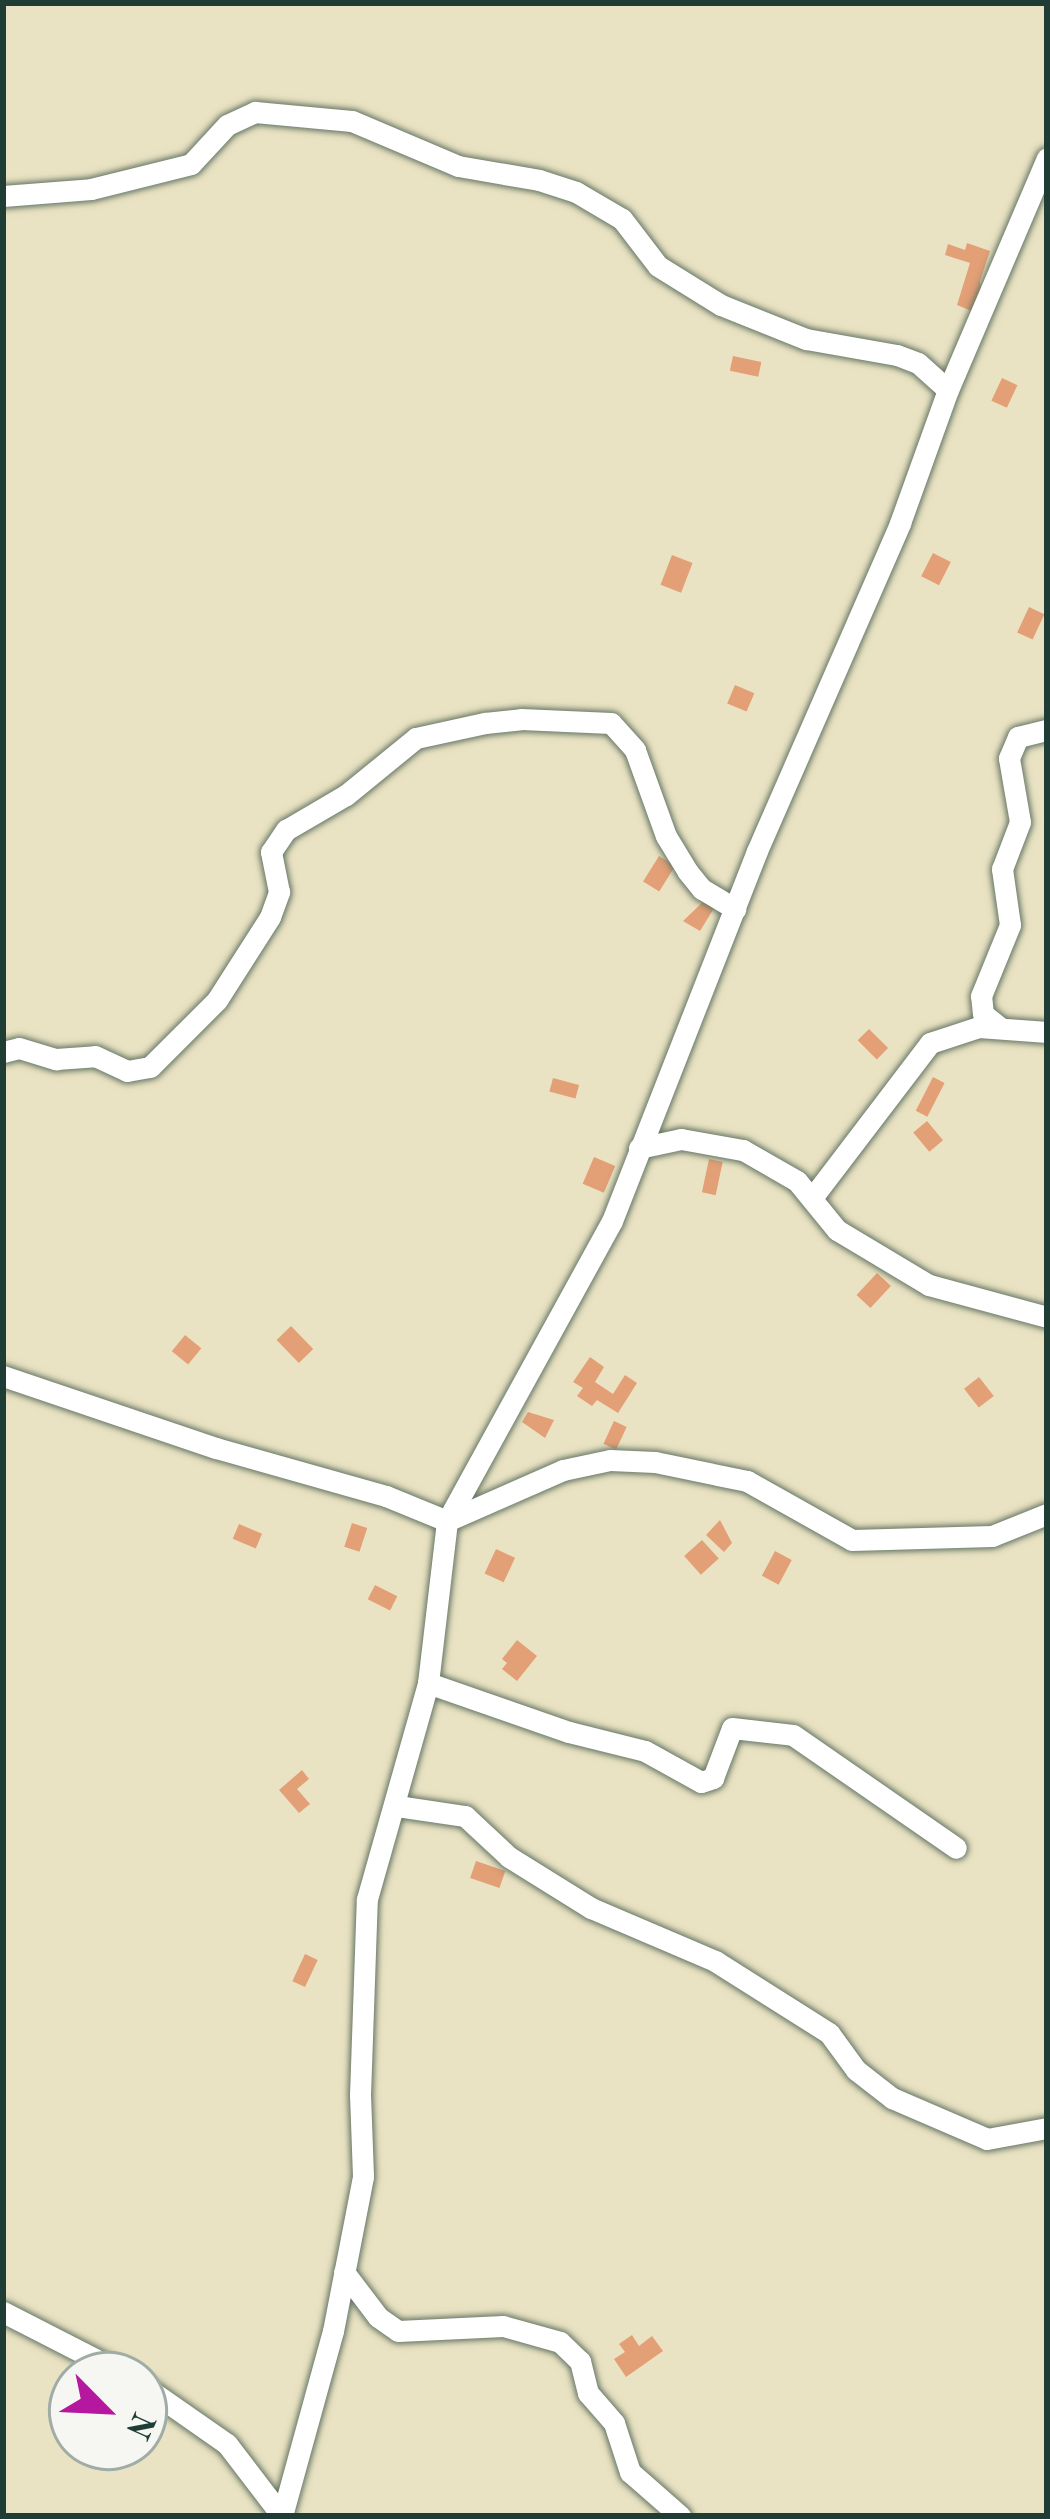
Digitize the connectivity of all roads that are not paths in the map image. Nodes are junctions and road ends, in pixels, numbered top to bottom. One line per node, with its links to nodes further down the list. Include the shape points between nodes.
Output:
1 (1047, 158): 3 (street)
2 (3, 196): 3 (street, via 91,189 191,164 226,125 255,112 352,121 458,166 576,192 622,219 658,266 721,305 806,338 897,355)
3 (948, 390): 5 (street, via 900,524)
4 (1047, 730): 6 (street, via 1018,736 1009,758 1020,822 1002,869 1010,925 980,996 983,1014)
5 (735, 909): 8 (street, via 688,872 635,750 611,723 485,723 416,738 275,841 279,892 270,917 218,1000 150,1067 127,1071 95,1056); 9 (street)
6 (998, 1026): 7 (street); 10 (street, via 943,1037 917,1054)
7 (1047, 1032)
8 (3, 1052)
9 (639, 1148): 10 (street, via 681,1138 743,1150 773,1163); 14 (street, via 612,1221)
10 (812, 1198): 11 (street, via 837,1230 929,1285)
11 (1047, 1317)
12 (3, 1376): 14 (street)
13 (1047, 1514): 14 (street, via 992,1536 852,1540 747,1481 610,1460 563,1470)
14 (447, 1521): 15 (street)
15 (428, 1683): 16 (street); 17 (street, via 645,1751 701,1782 712,1778 732,1728 793,1735)
16 (397, 1806): 18 (street, via 465,1816 509,1857 591,1908 715,1961 829,2033 856,2070 892,2098 991,2140); 19 (street, via 367,1899 360,2096 366,2161)
17 (956, 1848)
18 (1047, 2128)
19 (344, 2272): 23 (street); 24 (street, via 398,2331 502,2326 560,2342 580,2361 588,2392 614,2423 630,2472)
20 (3, 2312): 21 (street)
21 (79, 2351)
22 (168, 2403): 23 (street, via 227,2444)
23 (282, 2516)
24 (680, 2516)

